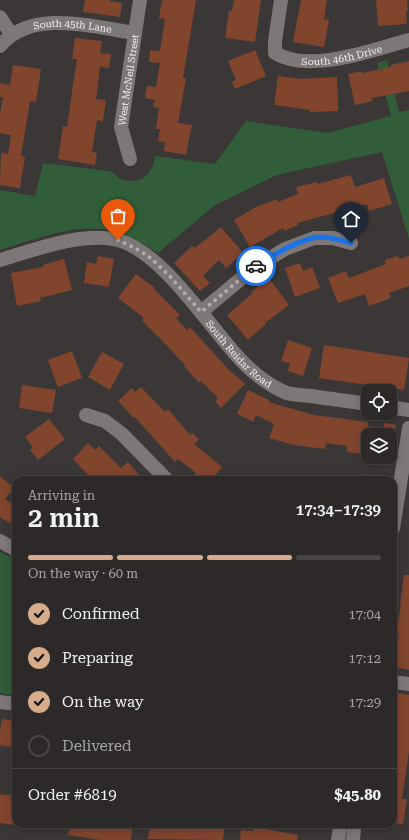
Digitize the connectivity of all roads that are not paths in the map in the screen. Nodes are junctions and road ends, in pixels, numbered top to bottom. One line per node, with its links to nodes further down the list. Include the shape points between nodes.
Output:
1 (140, 0): 4 (street, West McNeil Street)
2 (281, 0): 6 (street, South 46th Drive, via 275,53 282,58 306,61 332,60)
3 (0, 17): 5 (street)
4 (135, 33): 5 (street, South 45th Lane, via 53,22 33,25); 8 (street, West McNeil Street, via 121,127)
5 (11, 34): 7 (street)
6 (409, 40)
7 (0, 46)
8 (130, 159)
9 (351, 243): 11 (street, via 333,238 314,238 285,249 254,268)
10 (0, 260): 11 (street, South Reidar Road, via 54,244 86,238 118,240 149,257)
11 (201, 312): 12 (street, South Reidar Road, via 245,366 268,383 287,392)
12 (361, 403)
13 (397, 408): 14 (street)
14 (409, 410)
15 (86, 415): 17 (street, via 105,421 122,434)
16 (409, 428): 18 (street)
17 (163, 476)
18 (397, 503)
19 (0, 541): 20 (street)
20 (12, 548)
21 (397, 682): 22 (street)
22 (409, 684)
23 (0, 702): 24 (street)
24 (12, 704)
25 (340, 828): 27 (street)
26 (354, 828): 28 (street)
27 (338, 840)
28 (353, 840)

